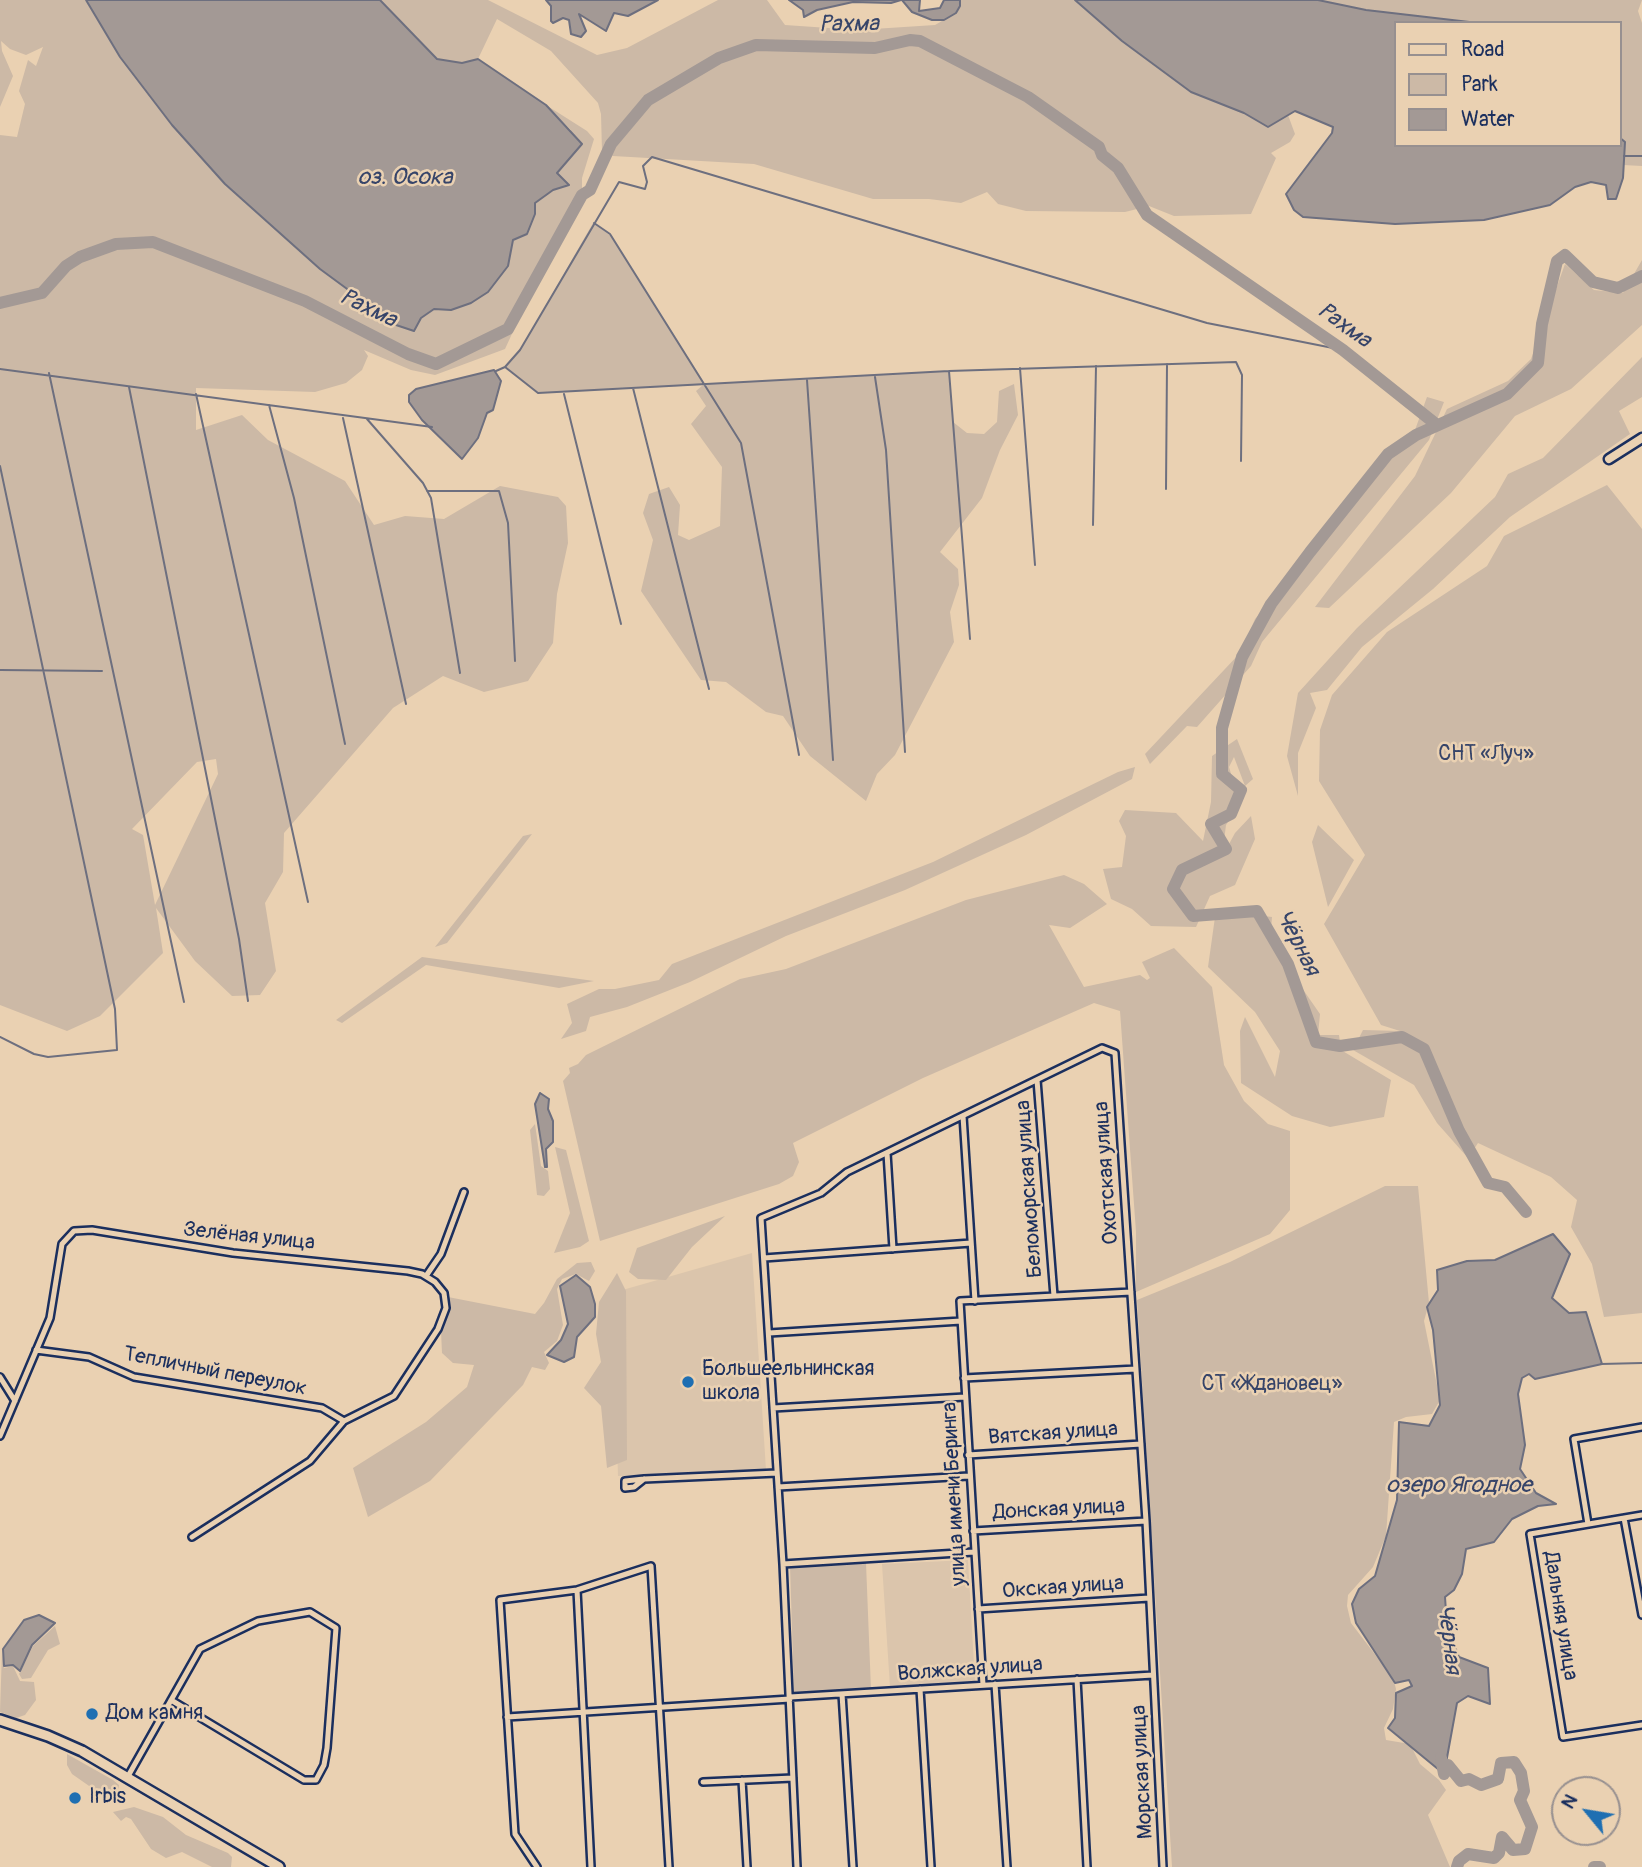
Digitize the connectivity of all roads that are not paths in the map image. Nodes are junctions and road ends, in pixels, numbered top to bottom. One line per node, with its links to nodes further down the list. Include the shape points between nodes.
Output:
1 (1642, 438): 2 (street)
2 (1609, 459)
3 (1037, 1080): 4 (street); 11 (street, Охотская улица, via 1102,1048 1115,1053); 12 (street, Беломорская улица)
4 (963, 1116): 5 (street); 7 (street)
5 (887, 1153): 8 (street); 9 (street, via 847,1171 821,1193 761,1217)
6 (464, 1192): 10 (street, via 442,1254)
7 (971, 1243): 8 (street); 13 (street)
8 (893, 1249): 9 (street)
9 (764, 1258): 15 (street)
10 (428, 1277): 16 (street, Зелёная улица, via 336,1261 75,1231 66,1237 50,1318); 23 (street, via 444,1293 446,1308 438,1329 394,1396)
11 (1131, 1292): 12 (street); 17 (street, Охотская улица)
12 (1054, 1296): 13 (street)
13 (975, 1301): 14 (street, улица имени Беринга, via 960,1301)
14 (961, 1321): 15 (street); 19 (street, улица имени Беринга)
15 (769, 1333): 22 (street)
16 (36, 1350): 21 (street); 23 (street, Тепличный переулок, via 89,1357 134,1377 322,1408)
17 (1136, 1369): 19 (street); 26 (street, Охотская улица)
18 (0, 1377): 21 (street)
19 (964, 1378): 20 (street, улица имени Беринга)
20 (965, 1397): 22 (street); 27 (street, улица имени Беринга)
21 (15, 1401): 25 (street)
22 (773, 1408): 28 (street)
23 (344, 1421): 37 (street, via 310,1461)
24 (1642, 1427): 35 (street, via 1574,1439)
25 (0, 1436)
26 (1141, 1444): 27 (street, Вятская улица); 34 (street, Охотская улица)
27 (968, 1455): 29 (street, улица имени Беринга)
28 (777, 1473): 30 (street); 31 (street)
29 (969, 1476): 31 (street); 36 (street, улица имени Беринга)
30 (644, 1479)
31 (778, 1487): 39 (street)
32 (1642, 1515): 33 (street, Дальняя улица)
33 (1624, 1518): 35 (street, Дальняя улица); 43 (street)
34 (1146, 1521): 36 (street, Донская улица); 41 (street, Морская улица)
35 (1588, 1524): 56 (street, Дальняя улица, via 1530,1534 1563,1737)
36 (973, 1531): 38 (street, улица имени Беринга)
37 (192, 1537)
38 (974, 1552): 39 (street); 42 (street, улица имени Беринга)
39 (783, 1564): 50 (street)
40 (577, 1590): 52 (street, via 651,1566); 53 (street); 54 (street, via 500,1600)
41 (1149, 1598): 42 (street, Окская улица); 44 (street, Морская улица)
42 (978, 1609): 47 (street, улица имени Беринга)
43 (1642, 1615)
44 (1153, 1675): 45 (street, Волжская улица); 71 (street, Морская улица)
45 (1077, 1679): 46 (street, Волжская улица); 70 (street)
46 (995, 1684): 47 (street, Волжская улица); 69 (street)
47 (983, 1685): 48 (street, Волжская улица)
48 (920, 1689): 49 (street, Волжская улица); 68 (street)
49 (842, 1694): 50 (street, Волжская улица); 67 (street)
50 (790, 1698): 52 (street, Волжская улица); 57 (street)
51 (171, 1700): 51 (street, via 200,1649 258,1621 310,1612 336,1628 327,1748 316,1780 304,1780); 58 (street)
52 (660, 1707): 53 (street, Волжская улица); 64 (street)
53 (583, 1713): 54 (street, Волжская улица); 63 (street)
54 (507, 1717): 62 (street, via 515,1834)
55 (0, 1720): 58 (main road, via 65,1742)
56 (1642, 1725)
57 (793, 1777): 59 (street); 66 (street)
58 (127, 1778): 61 (main road)
59 (742, 1780): 60 (street); 65 (street)
60 (703, 1782)
61 (279, 1867)
62 (537, 1867)
63 (591, 1867)
64 (668, 1867)
65 (747, 1867)
66 (797, 1867)
67 (853, 1867)
68 (931, 1867)
69 (1007, 1867)
70 (1087, 1867)
71 (1163, 1867)

